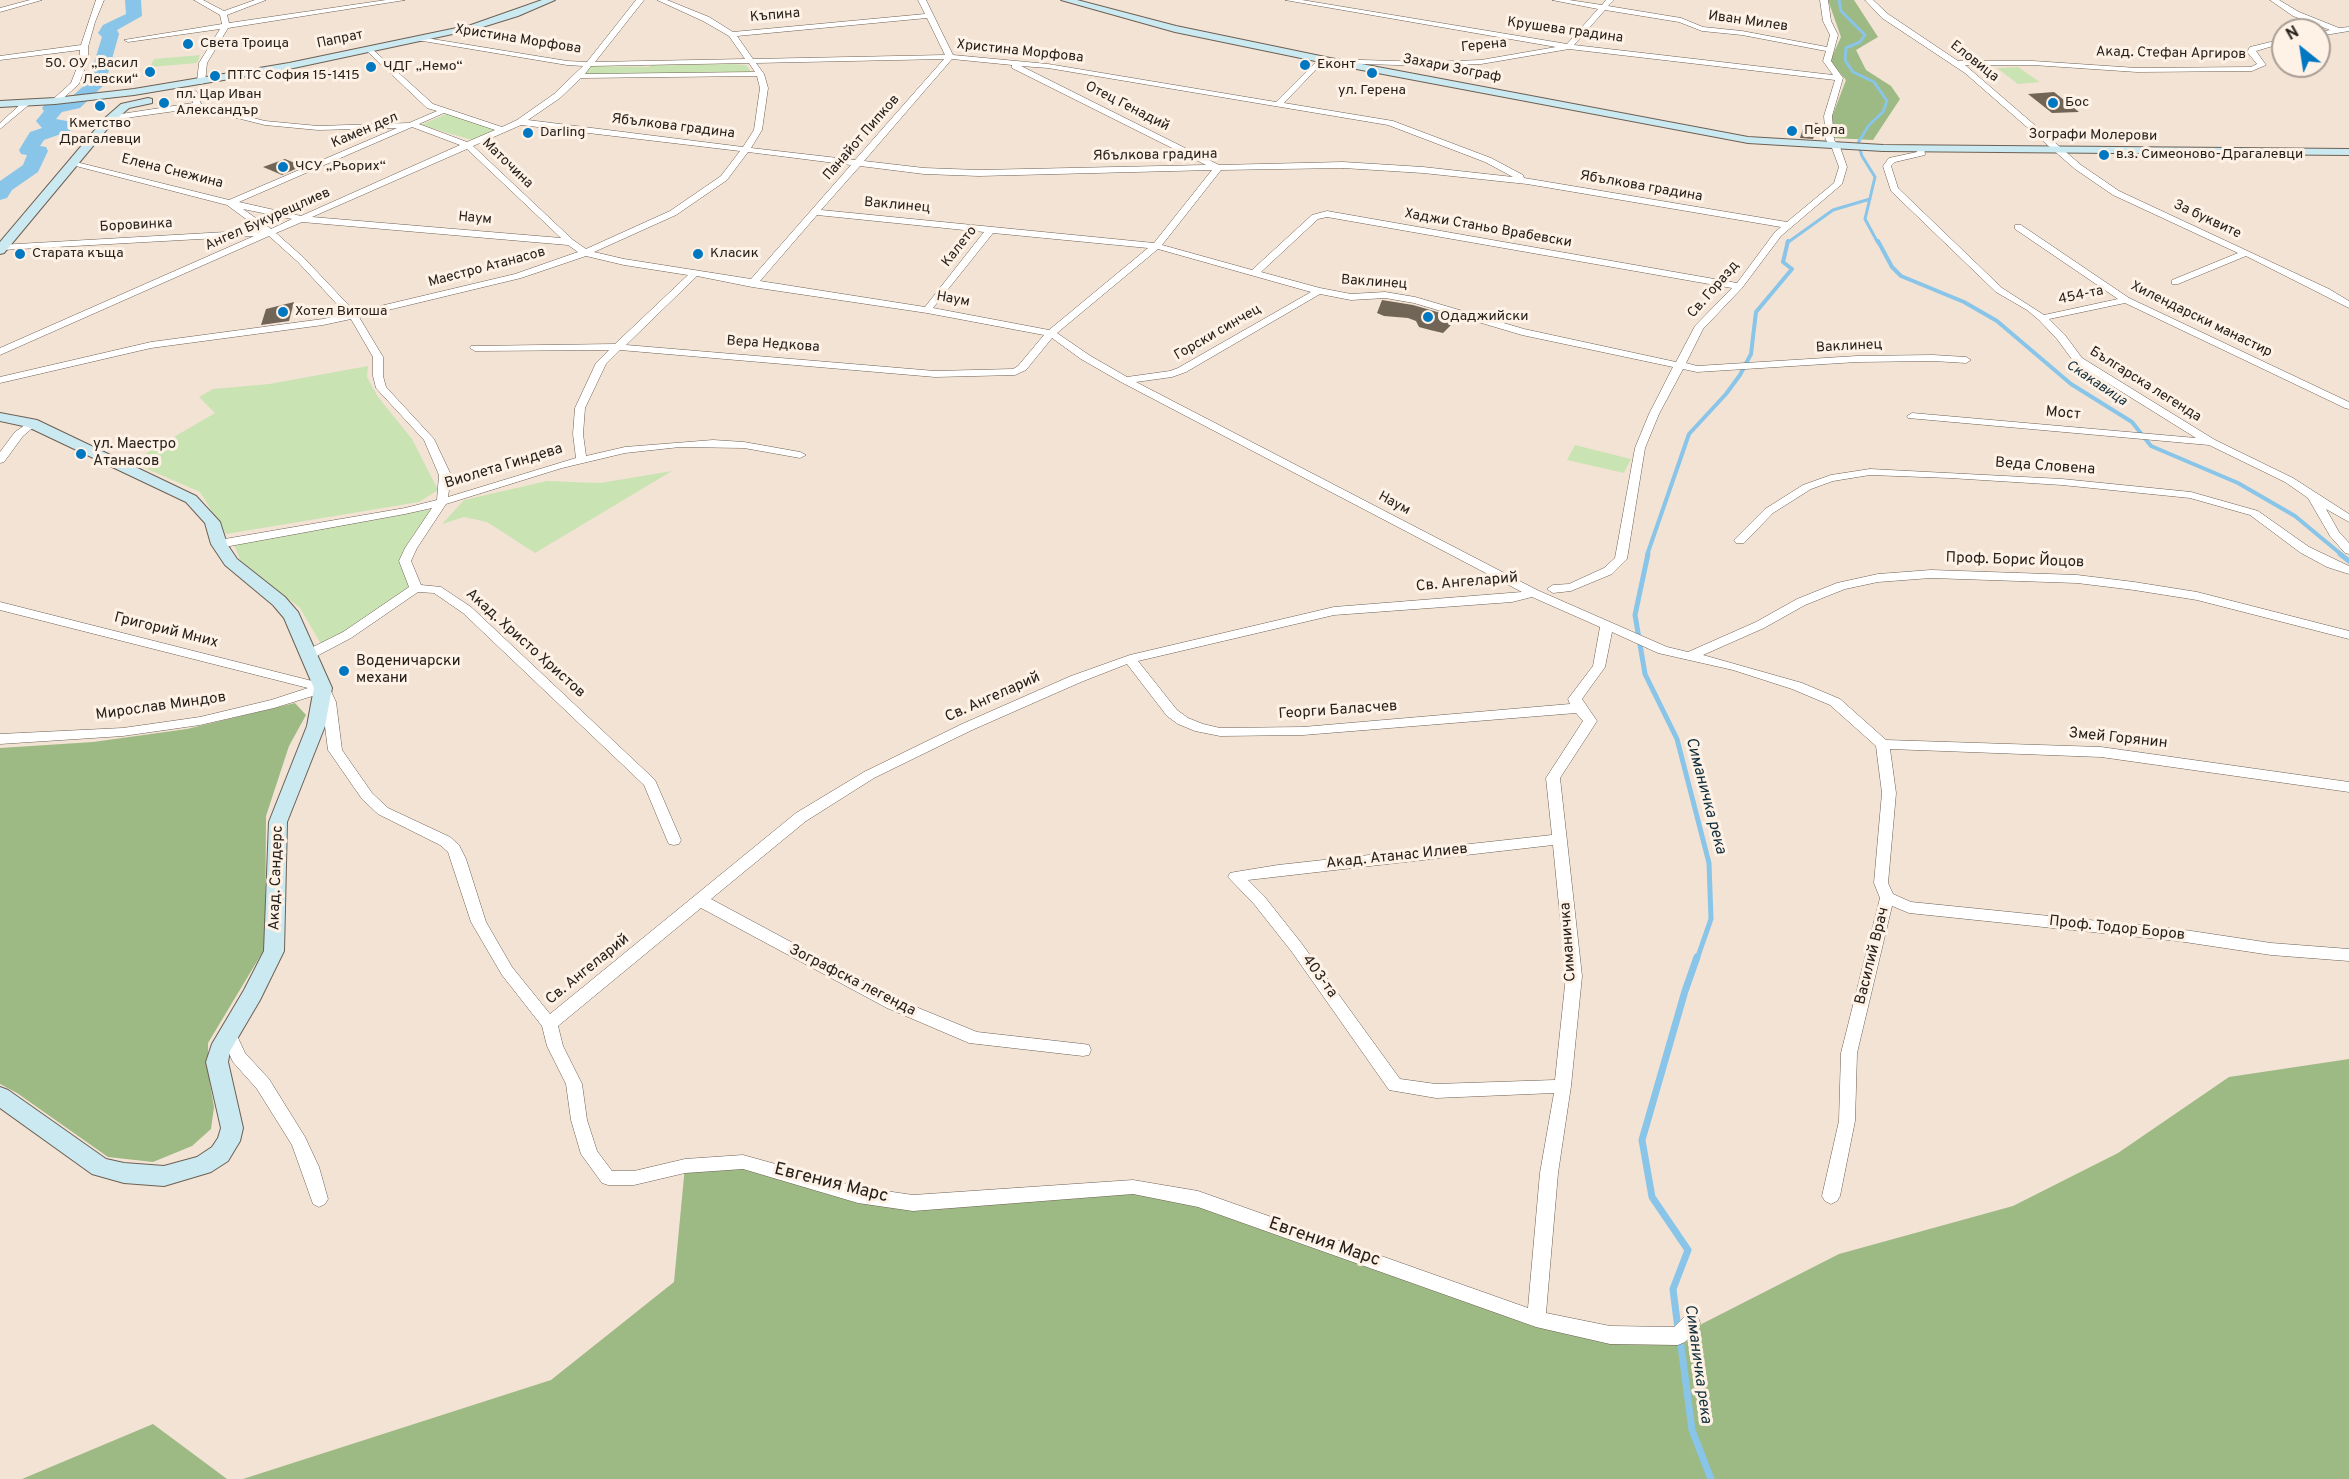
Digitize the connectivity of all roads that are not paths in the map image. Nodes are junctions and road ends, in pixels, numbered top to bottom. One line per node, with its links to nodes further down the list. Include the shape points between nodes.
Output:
1 (38, 0): 19 (street)
2 (100, 0): 30 (street)
3 (198, 0): 20 (street)
4 (261, 0): 20 (street)
5 (401, 0): 17 (street)
6 (550, 0): 27 (street, Папрат, via 494,21)
7 (640, 0): 40 (street, Ангел Букурещлиев)
8 (661, 0): 26 (street, Маестро Атанасов)
9 (922, 0): 21 (street)
10 (1066, 0): 36 (street, Захари Зограф, via 1175,29)
11 (1289, 0): 31 (street, Крушева градина)
12 (1556, 0): 18 (street, Иван Милев)
13 (1610, 0): 18 (street)
14 (1824, 0): 33 (street, via 1834,35)
15 (1869, 0): 39 (street, Еловица, via 1885,16)
16 (2274, 0): 24 (street, via 2296,14)
17 (383, 1): 22 (street)
18 (1602, 8): 31 (street); 33 (street, Иван Милев)
19 (0, 10)
20 (223, 14): 22 (street)
21 (929, 16): 26 (street, Къпина); 34 (street)
22 (226, 25): 28 (street); 44 (street, via 203,63)
23 (2349, 29): 24 (street)
24 (2336, 30): 25 (street)
25 (2331, 31)
26 (732, 34): 38 (street, Маестро Атанасов)
27 (423, 39): 32 (street, Папрат); 40 (street, Христина Морфова)
28 (128, 40)
29 (2271, 44): 39 (street, Акад. Стефан Аргиров, via 2253,49 2251,52 2262,65 2252,69 2137,70)
30 (84, 47): 35 (street); 46 (street, via 84,60 75,84)
31 (1569, 47): 36 (street, Герена, via 1481,62); 43 (street, Крушева градина)
32 (370, 49): 44 (street, Папрат); 51 (street, via 430,106)
33 (1832, 50): 43 (street, via 1827,61)
34 (951, 57): 37 (street, Христина Морфова); 38 (street, Христина Морфова); 64 (street, Панайот Пипков)
35 (0, 58)
36 (1326, 60): 49 (street); 58 (street, Захари Зограф, via 1718,135)
37 (1005, 61): 49 (street, Христина Морфова); 65 (street, Отец Генадий)
38 (751, 62): 40 (street, Христина Морфова); 41 (street, Маестро Атанасов)
39 (1955, 63): 61 (street, Еловица)
40 (590, 64): 42 (street, Ангел Букурещлиев)
41 (760, 74): 42 (street, Христина Морфова); 59 (street, Маестро Атанасов, via 764,106 758,130)
42 (579, 76): 53 (street, Ангел Букурещлиев)
43 (1839, 78): 58 (street, Св. Горазд, via 1828,116 1830,140)
44 (201, 82): 45 (street); 46 (street, Папрат)
45 (193, 92): 50 (street); 52 (street, via 128,105)
46 (55, 101): 47 (street, Папрат)
47 (27, 103): 48 (street, Папрат); 55 (street)
48 (0, 104)
49 (1278, 104): 66 (street, Христина Морфова, via 1390,123 1488,160)
50 (198, 105): 52 (street); 54 (street, via 255,121 308,127)
51 (443, 111): 54 (street, Камен дел); 56 (street)
52 (111, 118): 63 (street)
53 (520, 122): 56 (street, Ангел Букурещлиев); 59 (street, Ябълкова градина)
54 (413, 125): 57 (street, Маточина); 67 (street, Камен дел)
55 (0, 127)
56 (503, 130): 57 (street, Ангел Букурещлиев)
57 (469, 146): 69 (street, Ангел Букурещлиев); 74 (street, Маточина)
58 (1842, 147): 60 (street, Зографи Молерови); 70 (street, Св. Горазд, via 1843,167 1838,184)
59 (746, 149): 64 (street, Ябълкова градина); 77 (street, Маестро Атанасов, via 723,178 674,213)
60 (1921, 149): 61 (street, Зографи Молерови); 89 (street, Българска легенда, via 1922,153 1892,160 1887,166 1894,189 1999,290)
61 (2060, 151): 62 (street, Зографи Молерови); 78 (street, За буквите, via 2116,193)
62 (2349, 152)
63 (75, 163): 67 (street, Елена Снежина); 76 (street)
64 (857, 164): 65 (street, Ябълкова градина, via 979,173); 68 (street, Панайот Пипков)
65 (1218, 168): 66 (street, Ябълкова градина, via 1343,165); 75 (street)
66 (1527, 181): 70 (street, Ябълкова градина)
67 (230, 202): 69 (street, Наум); 73 (street, Елена Снежина)
68 (816, 212): 72 (street, Ваклинец); 82 (street, Панайот Пипков)
69 (303, 219): 73 (street, Ангел Букурещлиев); 74 (street, Наум)
70 (1788, 225): 83 (street, Св. Горазд)
71 (2018, 227): 85 (street, Хилендарски манастир)
72 (992, 228): 75 (street, Ваклинец); 87 (street, Калето)
73 (271, 233): 76 (street, Боровинка); 88 (street, Елена Снежина); 93 (street, Ангел Букурещлиев)
74 (570, 242): 77 (street, Наум)
75 (1156, 246): 79 (street, Ваклинец); 90 (street)
76 (1, 248)
77 (585, 253): 80 (street, Наум); 88 (street, Маестро Атанасов, via 518,276)
78 (2247, 253): 81 (street); 86 (street, За буквите)
79 (1254, 273): 83 (street, Хаджи Станьо Врабевски, via 1316,217 1327,214); 84 (street, Ваклинец)
80 (694, 274): 82 (street, Наум); 91 (street)
81 (2175, 282)
82 (752, 284): 87 (street, Наум)
83 (1739, 286): 95 (street, Св. Горазд, via 1699,328)
84 (1319, 291): 95 (street, Ваклинец, via 1414,300 1522,332); 97 (street, Горски синчец, via 1182,370)
85 (2126, 300): 89 (street, 454-та); 98 (street, Хилендарски манастир)
86 (2349, 305)
87 (927, 310): 90 (street, Наум)
88 (354, 316): 96 (street, Маестро Атанасов, via 151,345); 107 (street, Елена Снежина, via 378,357 381,388 429,439 445,475)
89 (2042, 318): 102 (street, Българска легенда, via 2078,360)
90 (1051, 333): 91 (street, Вера Недкова, via 1022,368 1002,374 935,374); 97 (street, Наум)
91 (619, 346): 92 (street, Вера Недкова); 104 (street, via 601,363 580,408 578,434)
92 (475, 348)
93 (0, 352)
94 (1966, 360): 95 (street, Ваклинец, via 1868,359 1697,369)
95 (1682, 366): 114 (street, Св. Горазд, via 1654,414 1640,448 1621,559 1608,571)
96 (0, 380)
97 (1125, 380): 115 (street, Наум)
98 (2349, 406)
99 (1912, 416): 102 (street, Мост)
100 (0, 417): 101 (street)
101 (32, 423): 105 (street); 110 (street, via 191,499 212,522)
102 (2211, 442): 106 (street, Българска легенда)
103 (800, 455): 104 (street, Виолета Гиндева, via 712,443 650,446)
104 (583, 459): 107 (street, Виолета Гиндева)
105 (0, 460)
106 (2312, 493): 108 (street, Българска легенда); 111 (street, via 2334,534)
107 (442, 502): 110 (street, Виолета Гиндева); 113 (street, via 405,561)
108 (2349, 519)
109 (1740, 540): 112 (street, Веда Словена, via 1768,511 1807,487 1870,471 2062,482 2191,495 2254,513 2305,550)
110 (219, 544): 119 (street, via 242,573 287,609)
111 (2349, 550)
112 (2349, 570)
113 (416, 588): 119 (street, via 347,635); 128 (street, Акад. Христо Христов, via 437,590 467,610 650,783)
114 (1553, 589)
115 (1533, 593): 117 (street, Наум); 121 (street, Св. Ангеларий, via 1512,598 1334,611)
116 (0, 606): 122 (street, Григорий Мних)
117 (1607, 626): 120 (street, Наум, via 1663,650); 123 (street, via 1599,667 1575,699)
118 (2349, 635): 120 (street, Проф. Борис Йоцов, via 2197,596 2134,586 2077,579 1931,574 1878,578 1841,586)
119 (310, 654): 122 (street)
120 (1690, 656): 125 (street, via 1786,682 1835,702)
121 (1130, 659): 123 (street, Георги Баласчев, via 1183,721 1220,732 1303,731); 131 (street, Св. Ангеларий, via 967,727 869,775 801,817)
122 (323, 688): 124 (street, Мирослав Миндов, via 200,721 123,732); 133 (street, Евгения Марс, via 329,702 335,750 341,761 382,811 454,849 479,922 507,971); 134 (street, Акад. Сандерс, via 316,726 278,822 274,951)
123 (1579, 708): 127 (street, Симаничка, via 1590,721 1553,778)
124 (0, 739)
125 (1883, 744): 126 (street, Змей Горянин, via 2101,752); 130 (street, Василий Врач, via 1889,793 1881,883)
126 (2349, 788)
127 (1559, 839): 129 (street, Акад. Атанас Илиев); 136 (street, Симаничка, via 1574,976)
128 (674, 840)
129 (1235, 877): 136 (street, 403-та, via 1297,948 1395,1085 1436,1091)
130 (1887, 898): 132 (street, Проф. Тодор Боров, via 1909,907); 138 (street, Василий Врач, via 1849,1053 1847,1121)
131 (699, 900): 133 (street, Св. Ангеларий); 135 (street, Зографска легенда, via 893,1004 975,1038)
132 (2349, 955)
133 (549, 1024): 140 (street, Евгения Марс, via 574,1084 579,1120 590,1154 608,1178 743,1162 858,1195 913,1203 1133,1186 1198,1199)
134 (228, 1035): 137 (street, Акад. Сандерс, via 217,1062 232,1128 229,1141 220,1154 185,1172 143,1176 100,1167); 139 (street, via 239,1057 272,1096 299,1143)
135 (1083, 1050)
136 (1563, 1086): 140 (street, Симаничка, via 1549,1173)
137 (0, 1096)
138 (1832, 1196)
139 (319, 1199)
140 (1536, 1319): 141 (street, Евгения Марс, via 1610,1335)
141 (1685, 1330)

